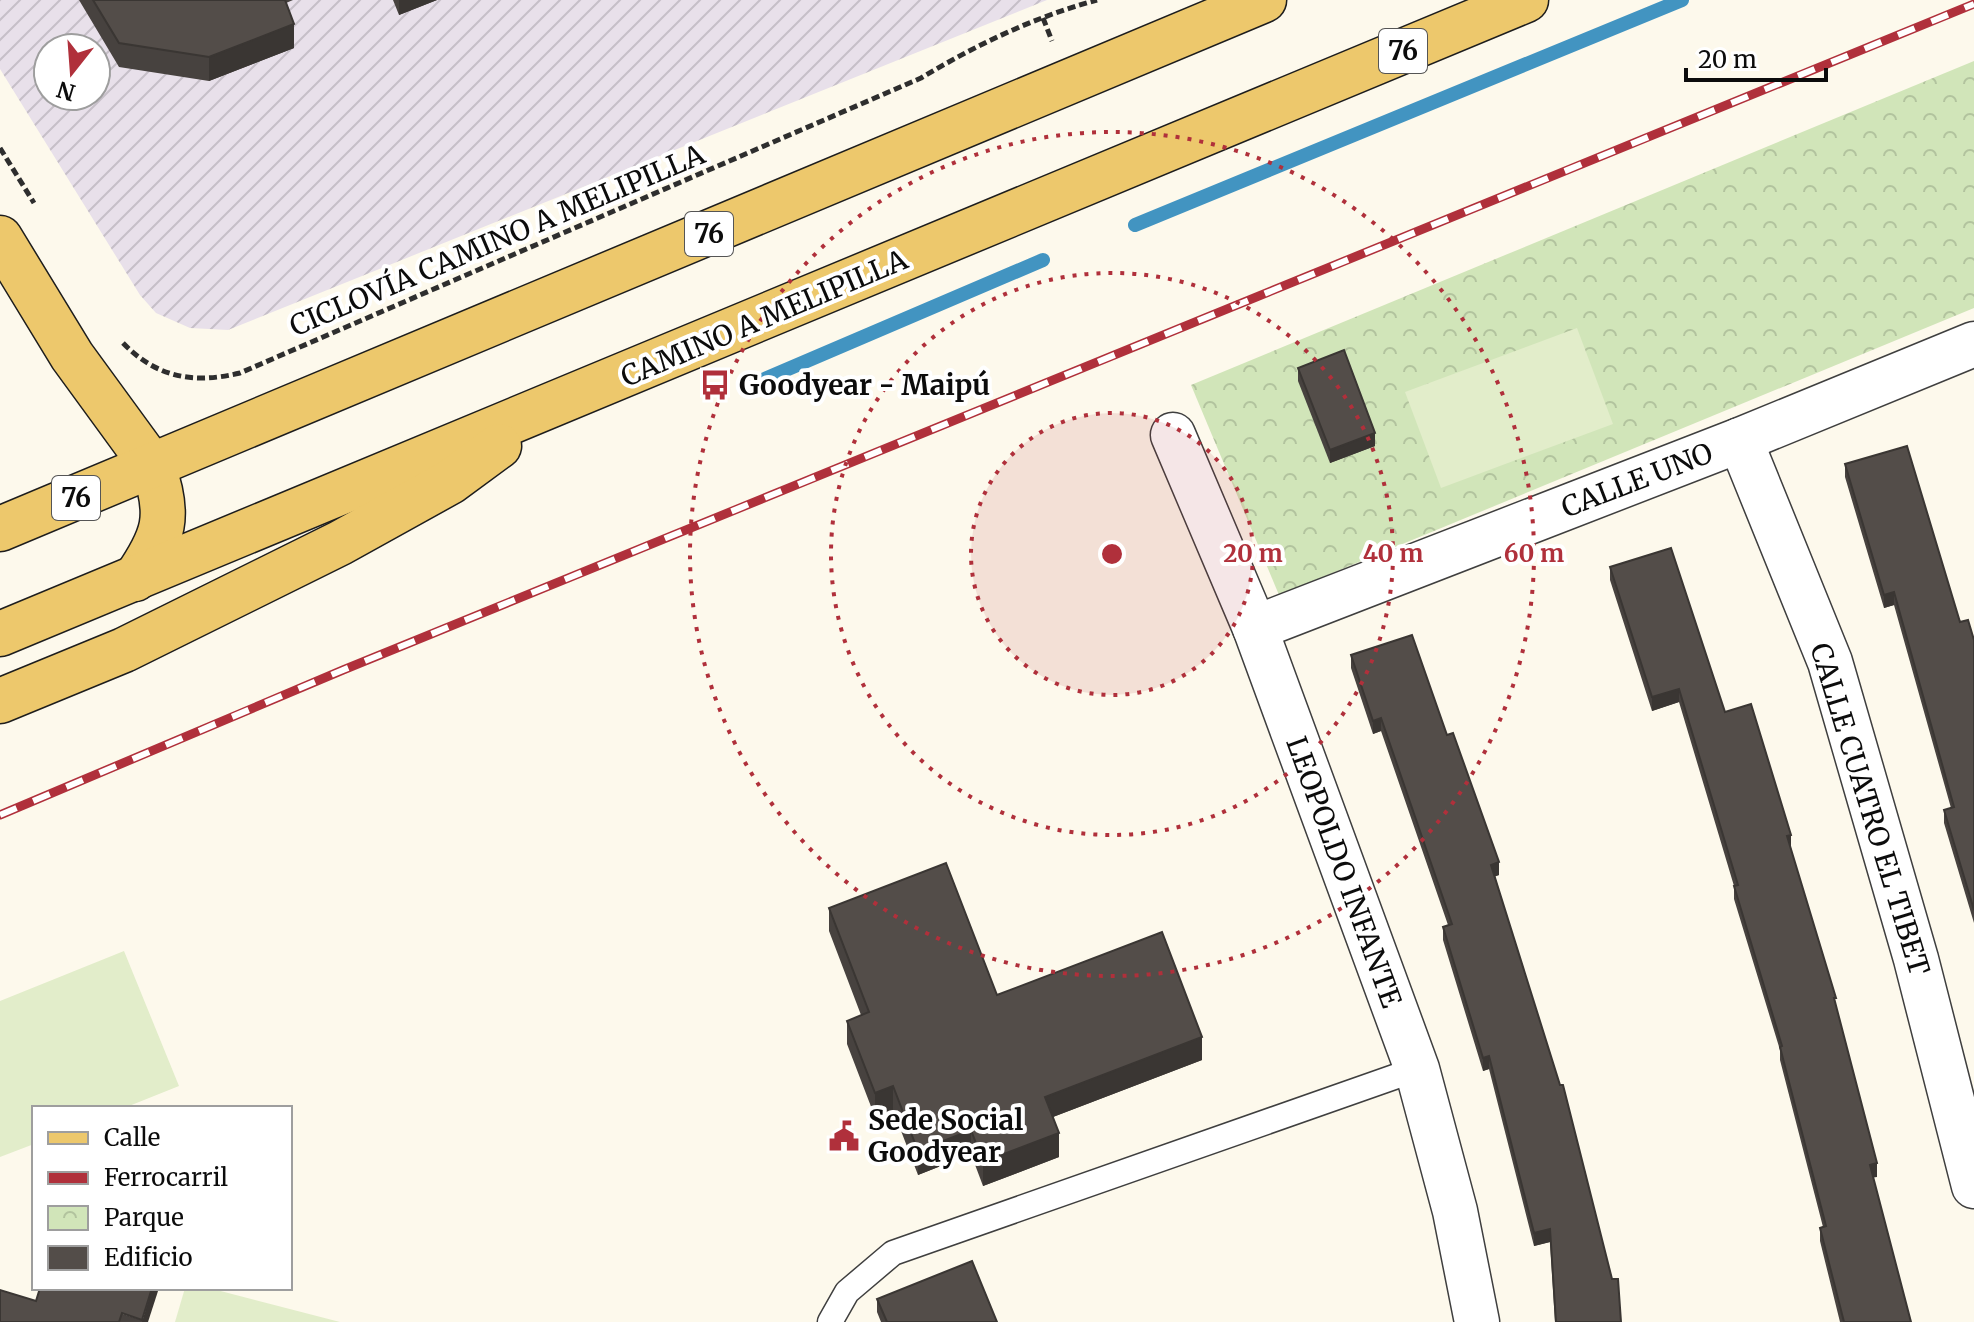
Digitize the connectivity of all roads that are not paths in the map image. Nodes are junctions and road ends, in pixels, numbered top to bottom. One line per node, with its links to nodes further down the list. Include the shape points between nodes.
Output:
1 (1264, 0): 8 (main road, 76)
2 (1526, 0): 5 (main road, CAMINO A MELIPILLA / 76)
3 (0, 238): 8 (main road, via 72,356)
4 (1974, 344): 7 (street, CALLE UNO)
5 (559, 403): 10 (main road, CAMINO A MELIPILLA / 76); 13 (main road, via 450,482 340,543 124,650)
6 (1173, 435): 11 (street, LEOPOLDO INFANTE)
7 (1740, 440): 11 (street, CALLE UNO); 15 (street, CALLE CUATRO EL TIBET, via 1830,662 1916,959)
8 (153, 467): 9 (main road, 76); 10 (main road, via 160,485 162,525 156,549)
9 (0, 529)
10 (135, 579): 12 (main road, CAMINO A MELIPILLA / 76)
11 (1255, 628): 14 (street, LEOPOLDO INFANTE)
12 (0, 634)
13 (0, 701)
14 (1417, 1069): 16 (lane, via 893,1253 847,1292); 17 (street, LEOPOLDO INFANTE, via 1455,1211)
15 (1974, 1186)
16 (830, 1322)
17 (1477, 1322)

